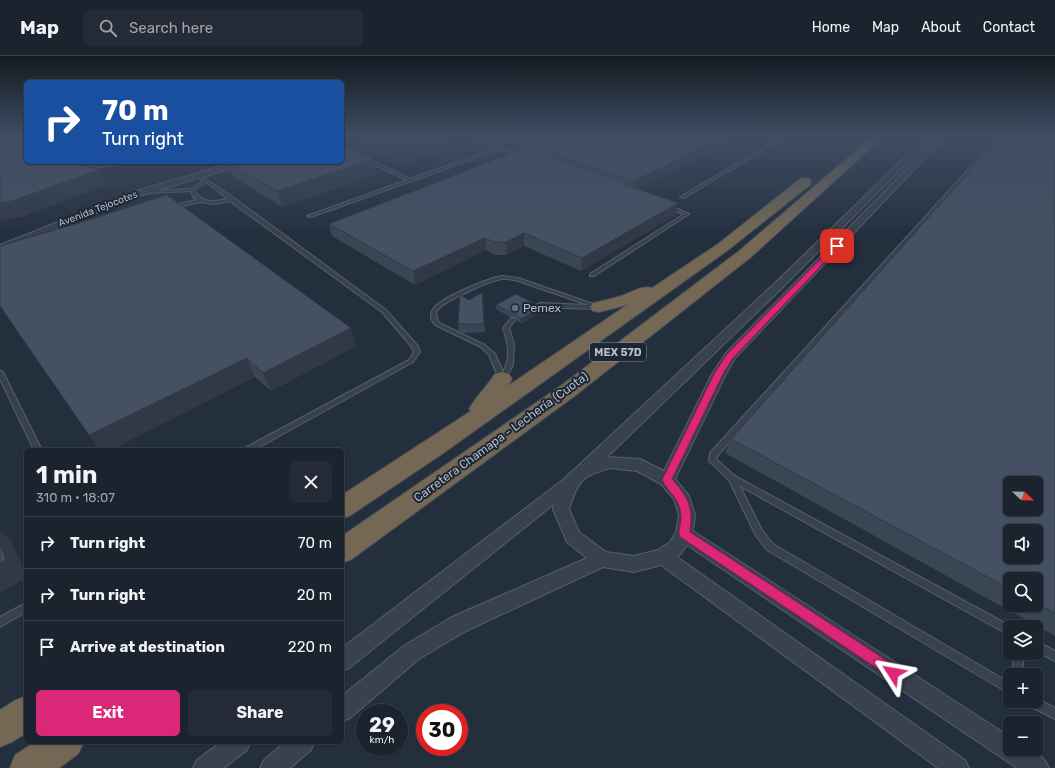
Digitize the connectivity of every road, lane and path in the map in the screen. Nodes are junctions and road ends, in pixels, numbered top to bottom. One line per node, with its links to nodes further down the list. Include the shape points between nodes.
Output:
1 (192, 169): 23 (street, Avenida Tejocotes, via 111,195)
2 (224, 169): 11 (street, Avenida Tejocotes)
3 (386, 169): 12 (lane)
4 (440, 169): 12 (lane)
5 (729, 169): 15 (lane)
6 (820, 169): 24 (highway, MEX 57D)
7 (841, 169): 41 (highway, Carretera Chamapa - Lechería (Cuota) / MEX 57D, via 745,254 581,380)
8 (897, 169): 35 (street)
9 (911, 169): 37 (street, via 730,356 718,374)
10 (971, 169): 36 (lane, via 713,455 713,461)
11 (201, 178): 13 (lane); 14 (street, Avenida Tejocotes); 16 (lane)
12 (410, 180): 22 (lane)
13 (192, 190): 14 (lane); 17 (lane, via 194,197)
14 (139, 193): 25 (street, Avenida Tejocotes)
15 (682, 197)
16 (232, 199): 17 (lane, via 218,202); 33 (lane, via 384,311 414,345 417,352 410,361)
17 (200, 201): 19 (lane)
18 (169, 203): 19 (lane)
19 (178, 204): 21 (lane)
20 (662, 204): 26 (lane, via 687,214)
21 (164, 210)
22 (309, 216)
23 (0, 239)
24 (723, 247): 27 (highway, via 690,264 647,292); 34 (highway, MEX 57D)
25 (0, 248)
26 (592, 275)
27 (599, 307): 28 (lane, via 540,305); 31 (lane, via 505,277 494,279 443,302 434,313 437,324 483,346 492,354)
28 (534, 308)
29 (513, 319): 31 (lane, via 506,328 511,344 510,365)
30 (0, 372): 32 (lane)
31 (502, 379): 34 (highway, via 483,407)
32 (37, 448)
33 (252, 448)
34 (434, 448): 39 (highway, MEX 57D)
35 (583, 471): 37 (street, via 610,462 640,465); 38 (street)
36 (732, 478): 46 (lane); 50 (lane, via 759,533 770,547)
37 (667, 480): 40 (street, via 681,496 687,515)
38 (570, 483): 43 (street, via 561,509 573,537); 49 (street)
39 (344, 507)
40 (684, 534): 42 (street, via 676,547); 63 (street)
41 (344, 550)
42 (663, 557): 43 (street, via 634,564); 62 (street)
43 (602, 559): 51 (street, via 460,624 412,652)
44 (24, 608): 45 (lane)
45 (0, 622)
46 (1003, 627)
47 (1043, 650): 48 (lane)
48 (1055, 656)
49 (344, 659)
50 (1003, 685)
51 (344, 708)
52 (1043, 708): 54 (lane)
53 (24, 714): 55 (highway)
54 (1055, 714)
55 (0, 730)
56 (63, 744): 59 (highway)
57 (236, 744): 60 (street)
58 (301, 744): 61 (street)
59 (28, 768)
60 (206, 768)
61 (272, 768)
62 (957, 768)
63 (1037, 768)

